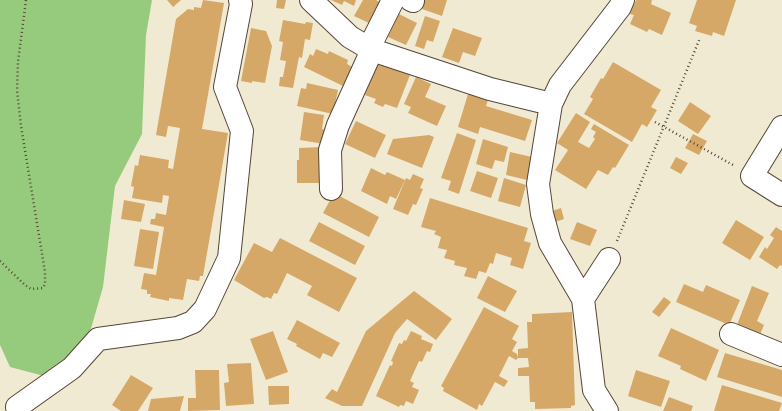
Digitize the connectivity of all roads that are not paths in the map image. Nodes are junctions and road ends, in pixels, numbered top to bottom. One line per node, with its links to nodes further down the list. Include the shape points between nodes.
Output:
1 (240, 0): 14 (street, via 225,87 242,131 229,258 205,309 193,322 178,328 98,339 72,368)
2 (311, 0): 5 (street, via 350,37)
3 (406, 0): 5 (street)
4 (623, 0): 6 (street, via 560,85)
5 (371, 49): 6 (street, via 490,89); 8 (street, via 330,150)
6 (551, 104): 11 (street, via 538,184 542,214 550,243)
7 (782, 127): 9 (street, via 752,176)
8 (331, 189)
9 (782, 195)
10 (609, 259): 11 (street)
11 (582, 299): 15 (street, via 594,390)
12 (731, 334): 13 (street)
13 (782, 355)
14 (17, 407)
15 (607, 411)

